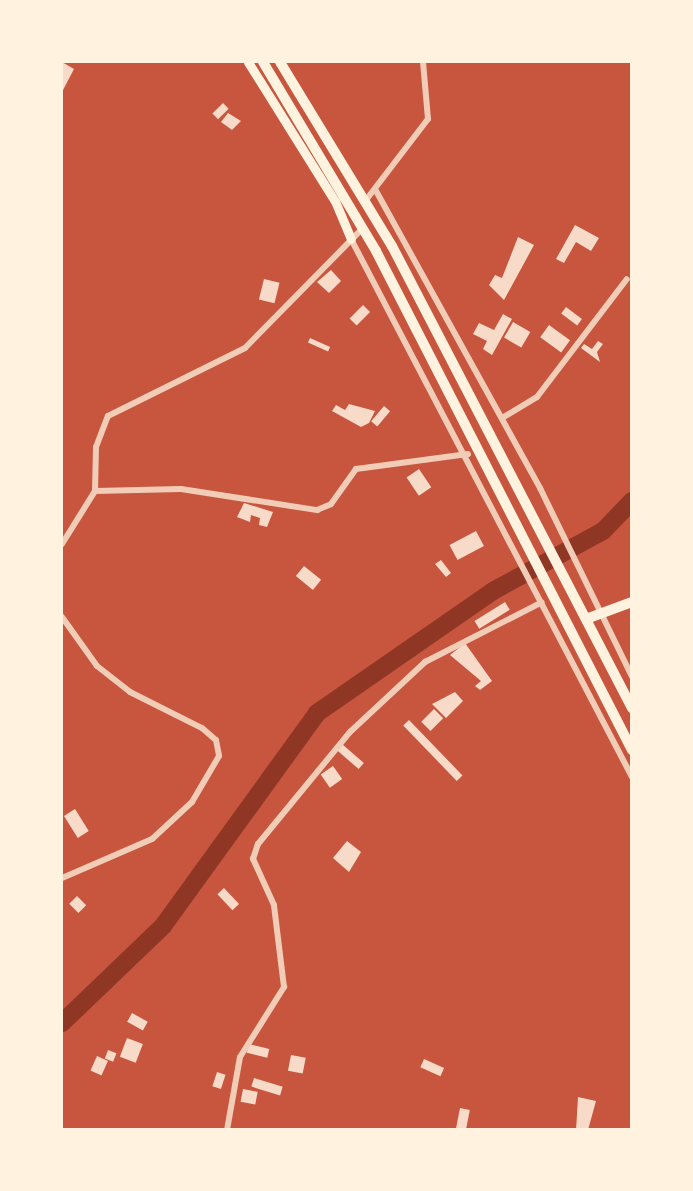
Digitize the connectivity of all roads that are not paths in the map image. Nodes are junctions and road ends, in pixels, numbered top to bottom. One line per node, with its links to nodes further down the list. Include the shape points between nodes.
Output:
1 (248, 62): 8 (main road)
2 (263, 62): 7 (highway)
3 (280, 62): 6 (highway)
4 (423, 62): 5 (street, via 428,119)
5 (375, 189): 6 (street); 10 (street)
6 (366, 200): 18 (highway)
7 (363, 228): 8 (street); 14 (highway, via 507,507)
8 (351, 239): 11 (street); 12 (street, via 245,348 108,416 96,447)
9 (627, 279): 10 (street, via 537,397)
10 (502, 418): 16 (street)
11 (468, 454): 12 (street, via 356,469 332,504 317,510 181,489); 14 (street)
12 (95, 491): 13 (street)
13 (62, 544)
14 (547, 602): 21 (highway); 22 (street); 24 (street, via 425,662 350,732 258,844 253,860 274,905 284,987 240,1057)
15 (632, 602): 16 (highway)
16 (601, 613): 18 (highway); 19 (street)
17 (62, 617): 23 (street, via 96,666 130,692 202,728 216,740 219,756 192,802 152,839)
18 (586, 619): 20 (highway)
19 (632, 677)
20 (632, 708)
21 (632, 750)
22 (632, 777)
23 (62, 878)
24 (227, 1130)

